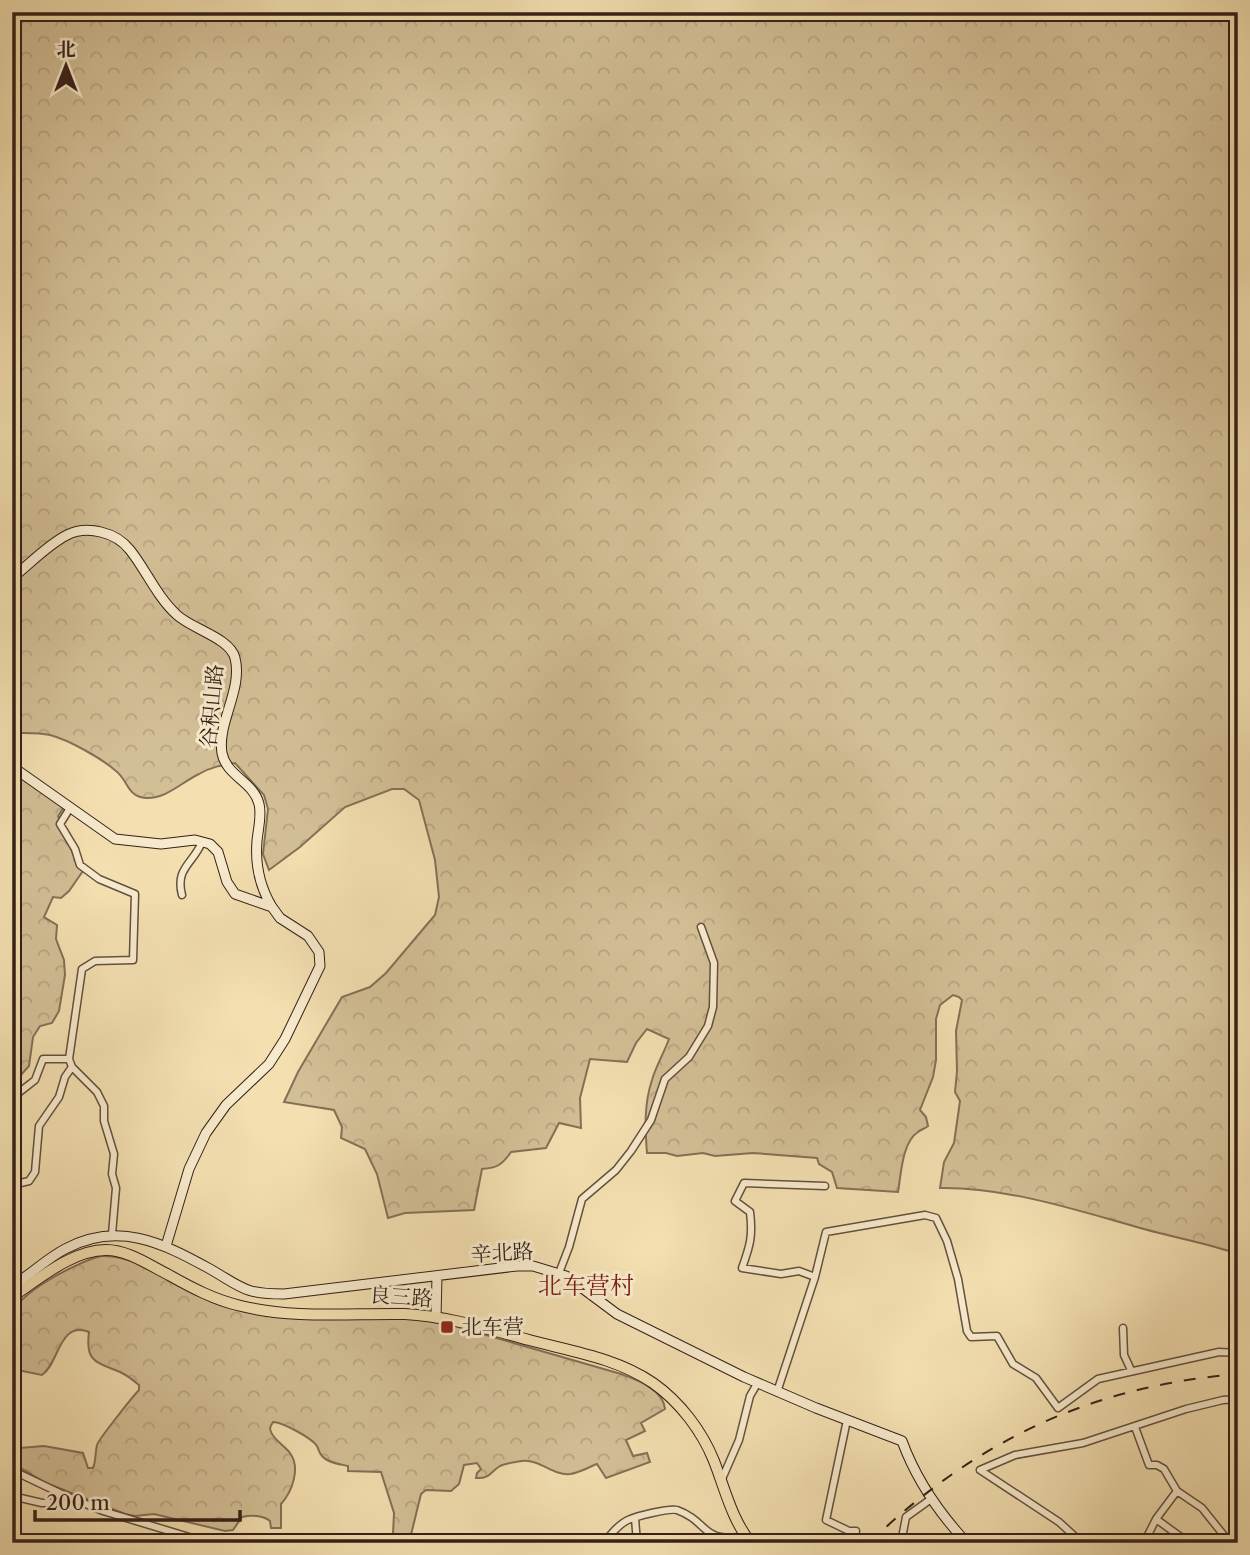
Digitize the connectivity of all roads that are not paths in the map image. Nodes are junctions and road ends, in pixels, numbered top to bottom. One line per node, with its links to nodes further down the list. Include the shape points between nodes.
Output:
1 (12, 578): 6 (street, 谷积山路, via 70,534 110,535 129,548 177,615 230,648 235,674 222,752 228,767 259,803 258,872)
2 (12, 771): 3 (street, via 17,770)
3 (70, 808): 4 (street, via 115,839); 8 (street, via 60,824 80,865 99,880 135,894 133,960 95,961 82,969)
4 (202, 842): 5 (street, via 184,867 179,883); 6 (street, via 218,852 235,894)
5 (182, 895)
6 (272, 907): 13 (street, via 314,943 320,967 269,1064 226,1105 206,1133 189,1169)
7 (701, 927): 14 (street, via 714,963 708,1026 689,1057 665,1079 651,1120 631,1151 582,1199)
8 (71, 1063): 9 (street, via 43,1059 35,1080); 10 (street, via 59,1097 39,1126 34,1172 29,1181); 12 (street, via 97,1091 104,1106 114,1154)
9 (12, 1098)
10 (12, 1185)
11 (825, 1186): 16 (street, via 744,1183 735,1201 750,1212 752,1241 742,1268 781,1274 799,1271)
12 (112, 1234): 13 (street, 辛北路); 17 (street, 辛北路, via 64,1250)
13 (166, 1246): 15 (street, 辛北路, via 237,1287 257,1293 284,1294)
14 (559, 1273): 15 (street, 辛北路, via 517,1266); 23 (street, 辛北路, via 617,1314)
15 (437, 1276): 19 (street)
16 (815, 1277): 22 (street, via 826,1232 932,1216 948,1245 967,1331 971,1337 997,1336 1013,1364 1037,1378 1058,1408 1098,1379); 24 (street)
17 (12, 1286)
18 (12, 1297): 19 (main road, 良三路, via 81,1255 115,1250 209,1297 244,1307)
19 (436, 1318): 29 (main road, 良三路, via 607,1361 645,1378 689,1418)
20 (1123, 1328): 22 (street, via 1124,1355)
21 (1238, 1353): 22 (street, via 1219,1352)
22 (1132, 1370)
23 (757, 1384): 24 (street, 辛北路); 29 (street)
24 (777, 1392): 26 (street, 辛北路)
25 (1238, 1399): 27 (street, via 1186,1409)
26 (847, 1420): 32 (street, 辛北路, via 902,1441); 36 (street, via 826,1520)
27 (1135, 1427): 30 (street, via 1146,1461 1164,1469); 43 (street, via 1083,1443 1015,1455 980,1470 1059,1522)
28 (12, 1467): 33 (street)
29 (721, 1481): 37 (main road, 良三路)
30 (1177, 1490): 35 (street); 46 (street, via 1202,1508)
31 (12, 1496): 33 (street, via 42,1503)
32 (931, 1499): 41 (street, via 906,1517); 42 (street, 辛北路)
33 (80, 1502): 38 (street)
34 (635, 1518): 37 (street, via 673,1508 708,1533); 39 (street); 40 (street)
35 (1156, 1519): 44 (street); 45 (street)
36 (856, 1531)
37 (748, 1539)
38 (209, 1543)
39 (604, 1543)
40 (637, 1543)
41 (901, 1543)
42 (967, 1543)
43 (1082, 1543)
44 (1144, 1543)
45 (1189, 1543)
46 (1230, 1543)

